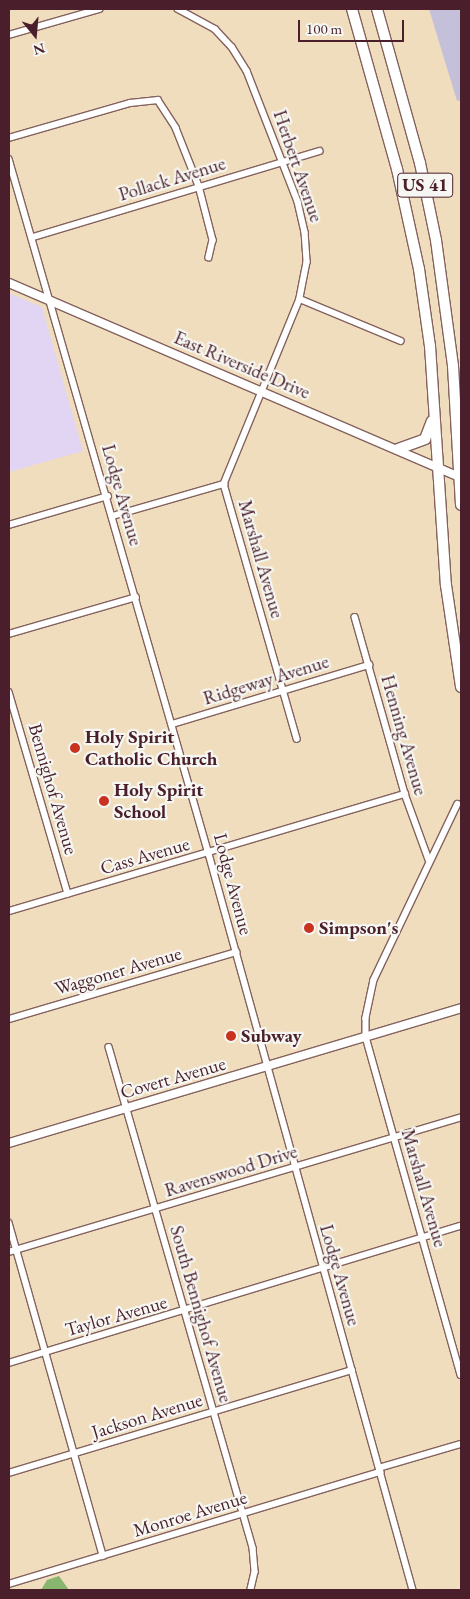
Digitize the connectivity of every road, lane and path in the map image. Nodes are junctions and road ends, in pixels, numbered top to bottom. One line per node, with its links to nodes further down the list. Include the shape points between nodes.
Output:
1 (99, 9): 6 (street)
2 (178, 9): 5 (street, Herbert Avenue)
3 (352, 9): 19 (highway, US 41, via 409,219 424,305)
4 (377, 9): 22 (highway, US 41, via 420,163 436,240 449,323)
5 (193, 11): 10 (street, Herbert Avenue, via 215,29 238,56)
6 (9, 35)
7 (9, 138): 11 (street, via 130,103 158,100 176,128)
8 (319, 151): 10 (street, Pollack Avenue)
9 (9, 159): 12 (street, Lodge Avenue)
10 (283, 161): 11 (street, Pollack Avenue); 15 (street, Herbert Avenue, via 305,232 307,262)
11 (199, 186): 12 (street, Pollack Avenue); 13 (street, via 213,240)
12 (33, 236): 16 (street, Lodge Avenue)
13 (209, 258)
14 (9, 283): 16 (street, East Riverside Drive)
15 (300, 299): 17 (street); 18 (street, Herbert Avenue)
16 (52, 302): 18 (street, East Riverside Drive); 24 (street, Lodge Avenue)
17 (401, 341)
18 (262, 390): 20 (street, East Riverside Drive); 23 (street, Marshall Avenue)
19 (433, 393): 20 (highway, via 432,424 428,436 417,444); 21 (highway, US 41)
20 (398, 449): 21 (street, East Riverside Drive)
21 (438, 468): 22 (street, East Riverside Drive); 32 (highway, US 41, via 446,585)
22 (460, 477): 25 (highway, US 41)
23 (224, 484): 26 (street); 33 (street, Marshall Avenue)
24 (108, 496): 26 (street, Lodge Avenue); 27 (street)
25 (461, 505)
26 (113, 516): 28 (street, Lodge Avenue)
27 (9, 525)
28 (136, 598): 30 (street); 35 (street, Lodge Avenue)
29 (355, 617): 31 (street, Henning Avenue)
30 (9, 634)
31 (369, 666): 33 (street, Ridgeway Avenue); 37 (street, Henning Avenue)
32 (461, 686)
33 (283, 691): 35 (street, Ridgeway Avenue); 36 (street, Marshall Avenue)
34 (9, 692): 41 (street, Bennighof Avenue)
35 (172, 724): 39 (street, Lodge Avenue)
36 (297, 739)
37 (405, 794): 39 (street, Cass Avenue); 40 (street, Henning Avenue)
38 (458, 804): 40 (street, Marshall Avenue)
39 (209, 854): 41 (street, Cass Avenue); 43 (street, Lodge Avenue)
40 (429, 860): 46 (street, Marshall Avenue, via 374,980 367,1009)
41 (68, 894): 42 (street, Cass Avenue)
42 (9, 911)
43 (236, 952): 45 (street, Waggoner Avenue); 48 (street, Lodge Avenue)
44 (461, 1008): 46 (street, Covert Avenue)
45 (9, 1019)
46 (366, 1037): 48 (street, Covert Avenue); 51 (street, Marshall Avenue)
47 (110, 1047): 49 (street, South Bennighof Avenue)
48 (269, 1068): 49 (street, Covert Avenue); 53 (street, Lodge Avenue)
49 (128, 1108): 52 (street, Covert Avenue); 54 (street, South Bennighof Avenue)
50 (461, 1117): 51 (street, Ravenswood Drive)
51 (394, 1137): 53 (street, Ravenswood Drive); 57 (street, Marshall Avenue)
52 (9, 1143)
53 (296, 1167): 54 (street, Ravenswood Drive); 60 (street, Lodge Avenue)
54 (155, 1209): 58 (street, Ravenswood Drive); 61 (street, South Bennighof Avenue)
55 (9, 1223): 58 (street)
56 (461, 1226): 57 (street, Taylor Avenue)
57 (423, 1238): 60 (street, Taylor Avenue); 65 (street, Marshall Avenue)
58 (16, 1250): 59 (street, Ravenswood Drive); 62 (street)
59 (9, 1252)
60 (323, 1269): 61 (street, Taylor Avenue); 64 (street, Lodge Avenue)
61 (184, 1312): 62 (street, Taylor Avenue); 66 (street, South Bennighof Avenue)
62 (46, 1352): 63 (street, Taylor Avenue); 68 (street)
63 (9, 1363)
64 (352, 1370): 66 (street, Jackson Avenue); 69 (street, Lodge Avenue)
65 (461, 1375)
66 (213, 1412): 68 (street, Jackson Avenue); 71 (street, South Bennighof Avenue)
67 (461, 1444): 69 (street, Monroe Avenue)
68 (74, 1454): 70 (street, Jackson Avenue); 72 (street)
69 (380, 1470): 71 (street, Monroe Avenue); 75 (street, Lodge Avenue)
70 (9, 1473)
71 (242, 1514): 72 (street, Monroe Avenue); 74 (street, South Bennighof Avenue, via 254,1556)
72 (103, 1556): 73 (street, Monroe Avenue)
73 (9, 1584)
74 (251, 1590)
75 (414, 1590)

